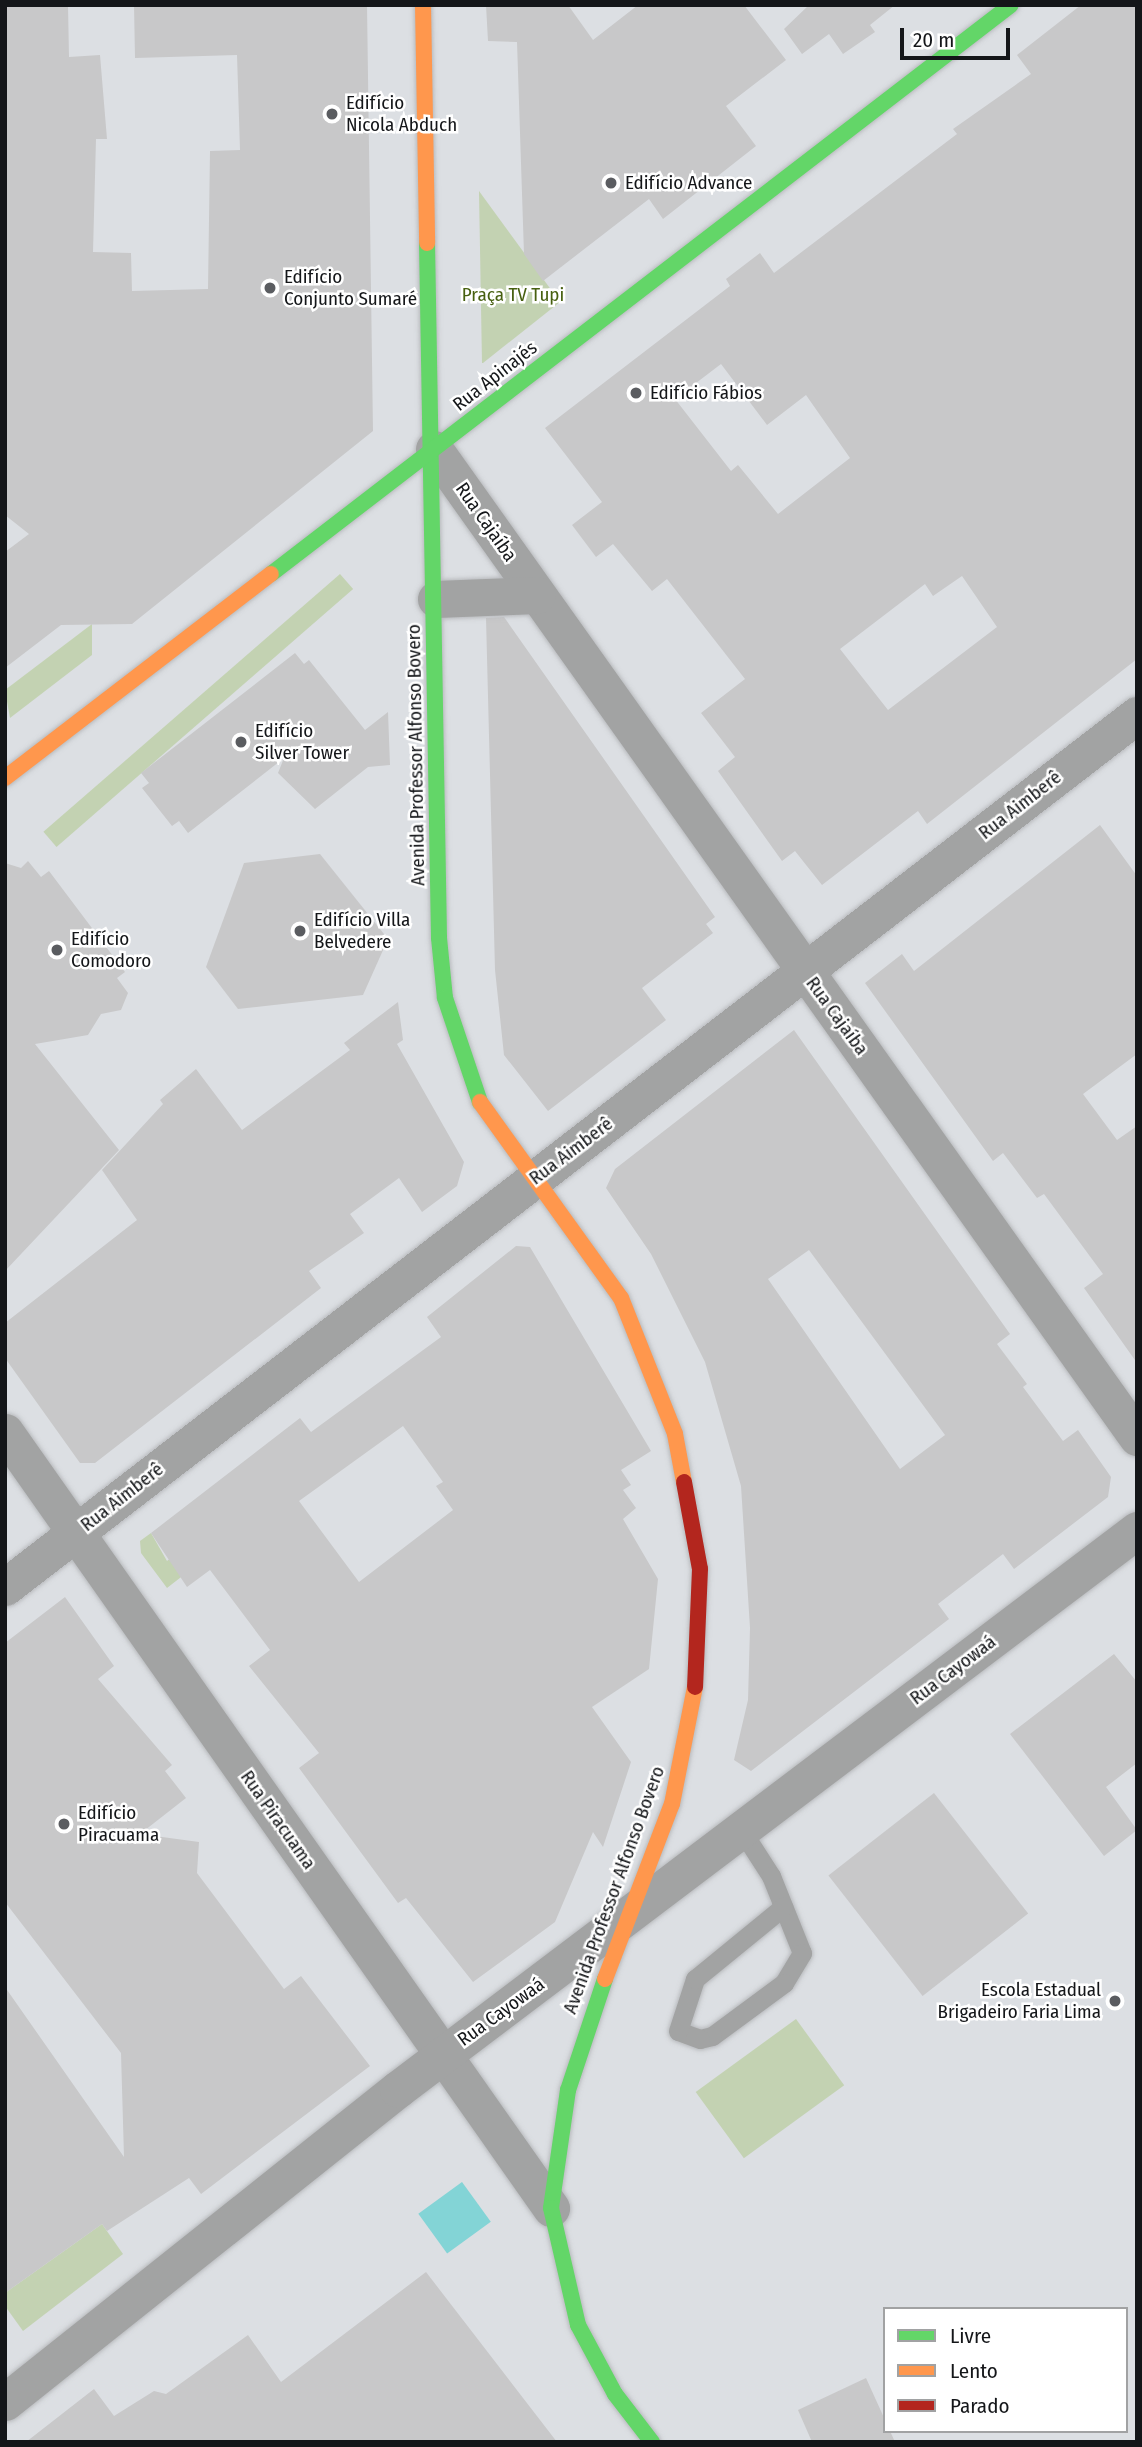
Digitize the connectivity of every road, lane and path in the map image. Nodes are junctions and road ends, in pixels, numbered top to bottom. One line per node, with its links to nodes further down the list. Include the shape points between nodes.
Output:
1 (423, 5): 3 (main road, Avenida Professor Alfonso Bovero)
2 (1011, 5): 3 (main road, Rua Apinajés)
3 (434, 449): 4 (street, Rua Cajaíba); 5 (main road, Avenida Professor Alfonso Bovero); 7 (main road, Rua Apinajés)
4 (537, 595): 5 (street); 8 (street, Rua Cajaíba)
5 (436, 599): 9 (main road, Avenida Professor Alfonso Bovero, via 445,998 473,1093)
6 (1137, 715): 8 (street, Rua Aimberê)
7 (5, 778)
8 (806, 972): 9 (street, Rua Aimberê); 11 (street, Rua Cajaíba)
9 (535, 1178): 13 (street, Rua Aimberê); 17 (main road, Avenida Professor Alfonso Bovero, via 621,1298 675,1433 692,1502 700,1569 694,1718 671,1804)
10 (5, 1432): 13 (street, Rua Piracuama)
11 (1137, 1437)
12 (1137, 1530): 15 (street, Rua Cayowaá)
13 (77, 1532): 14 (street, Rua Aimberê); 18 (street, Rua Piracuama)
14 (5, 1587)
15 (742, 1831): 16 (lane); 17 (street, Rua Cayowaá)
16 (783, 1907): 16 (lane, via 802,1953 784,1983 712,2036 700,2039 678,2032 695,1979)
17 (628, 1919): 18 (street, Rua Cayowaá); 19 (main road, Avenida Professor Alfonso Bovero, via 568,2090)
18 (442, 2056): 19 (street, Rua Piracuama); 20 (street, Rua Cayowaá)
19 (551, 2208): 21 (main road, Avenida Professor Alfonso Bovero, via 578,2325 615,2394)
20 (5, 2402)
21 (652, 2442)

